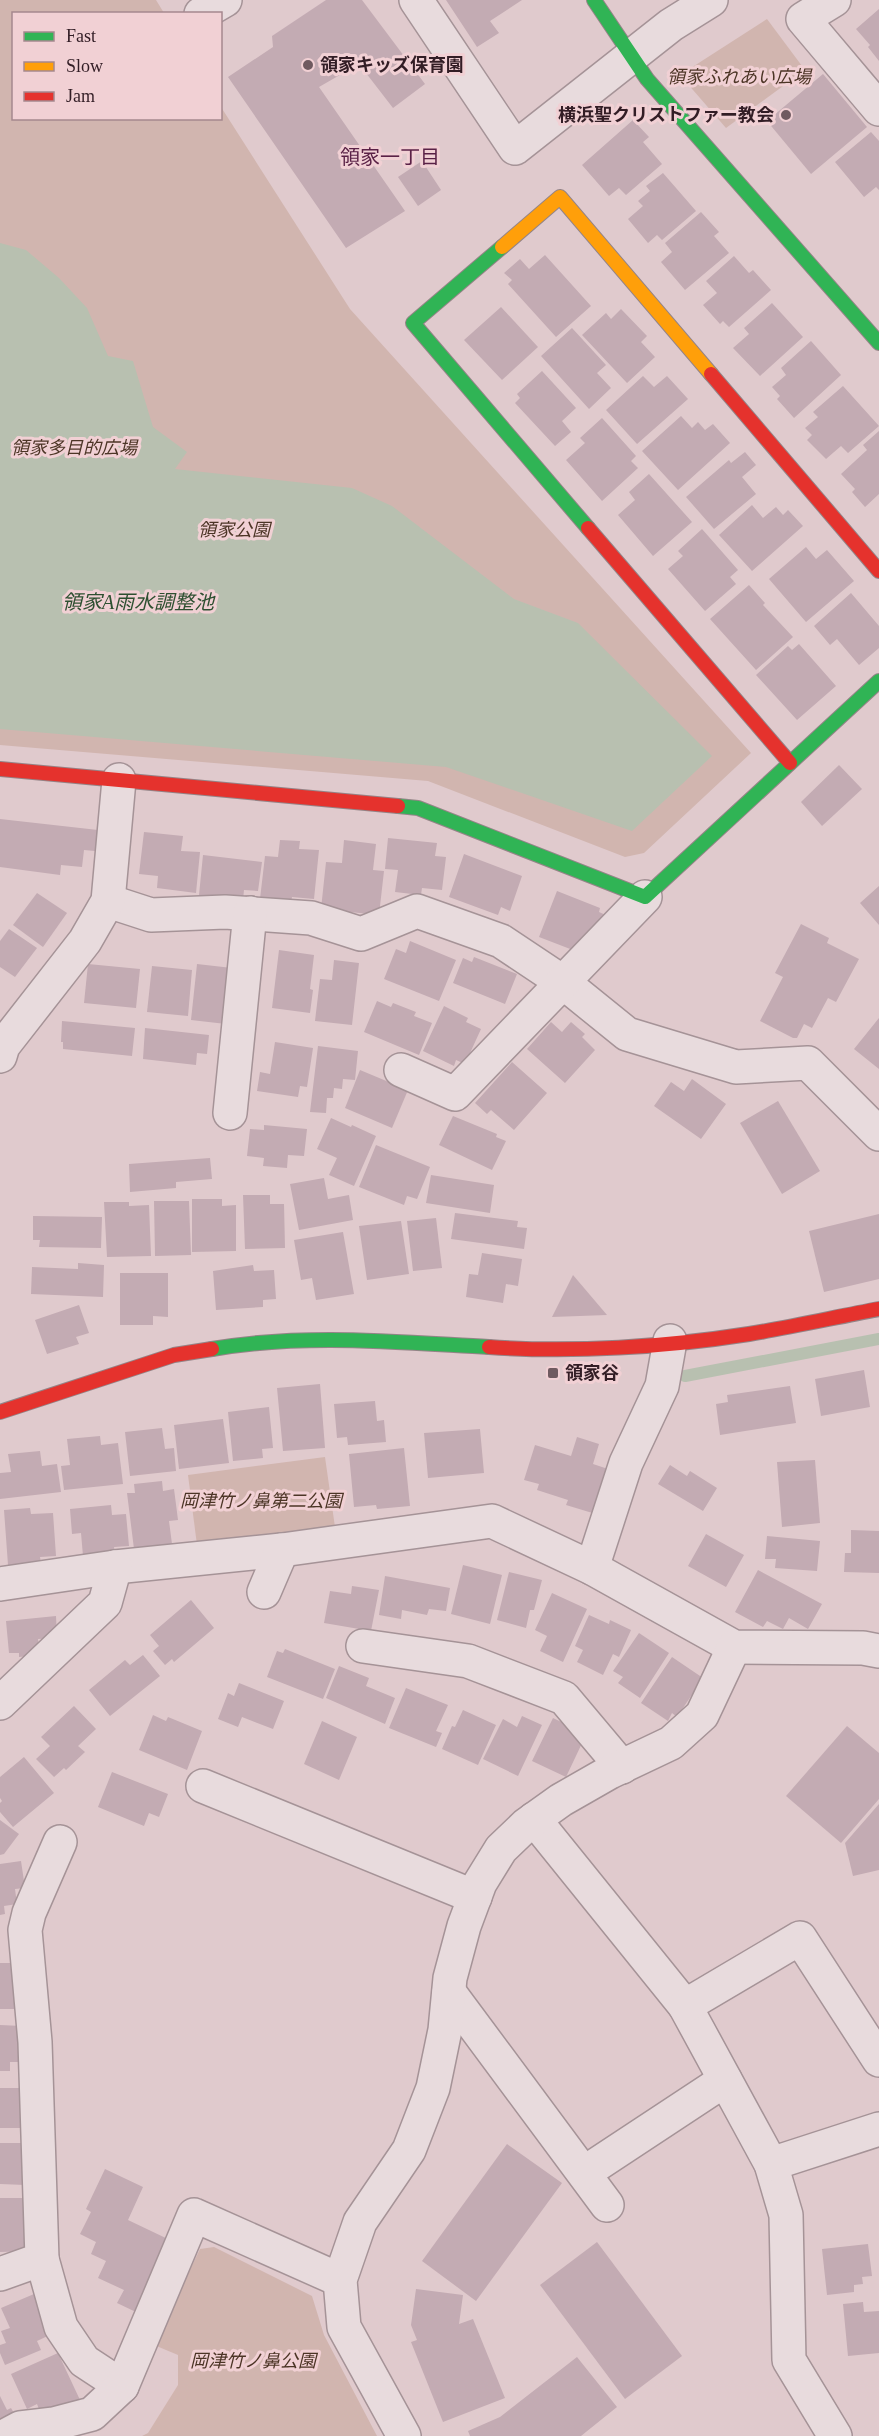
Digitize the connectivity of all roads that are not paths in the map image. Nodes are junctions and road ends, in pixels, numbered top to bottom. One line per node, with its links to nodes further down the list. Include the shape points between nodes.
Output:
1 (225, 0): 6 (street)
2 (416, 0): 7 (street, via 515,148)
3 (594, 0): 7 (street)
4 (711, 0): 7 (street)
5 (834, 0): 8 (street, via 803,19)
6 (204, 12)
7 (630, 56): 9 (street)
8 (879, 109)
9 (879, 343)
10 (879, 571): 12 (street, via 560,197 413,323)
11 (879, 681): 12 (street)
12 (790, 763): 15 (street)
13 (0, 769): 14 (street)
14 (120, 780): 15 (street, via 418,808); 16 (street)
15 (645, 897): 18 (street)
16 (108, 901): 17 (street, via 152,915); 19 (street, via 85,941 9,1037)
17 (250, 913): 18 (street, via 311,918 361,934 417,911 501,941); 21 (street)
18 (564, 983): 20 (street, via 455,1094); 22 (street, via 627,1034 736,1067 808,1063)
19 (0, 1056)
20 (401, 1071)
21 (230, 1113)
22 (879, 1134)
23 (879, 1309): 24 (street, via 748,1334)
24 (670, 1341): 25 (street, via 530,1350 341,1338 250,1342 174,1355); 28 (street, via 662,1386 626,1463)
25 (1, 1406)
26 (282, 1550): 27 (street); 28 (street, via 492,1521); 30 (street)
27 (115, 1567): 29 (street); 34 (street, via 105,1603)
28 (592, 1568): 32 (street)
29 (0, 1584)
30 (264, 1592)
31 (363, 1646): 35 (street, via 468,1660 564,1698)
32 (734, 1647): 33 (street); 35 (street, via 702,1715 671,1743)
33 (879, 1651)
34 (0, 1703)
35 (622, 1767): 37 (street)
36 (203, 1786): 39 (street)
37 (534, 1819): 39 (street, via 501,1849); 42 (street)
38 (60, 1842): 40 (street, via 29,1913)
39 (475, 1897): 41 (street)
40 (12, 1932): 49 (street, via 35,2042)
41 (449, 1992): 47 (street); 51 (street, via 433,2088 409,2150 360,2222)
42 (685, 2006): 43 (street, via 800,1938); 44 (street)
43 (879, 2060)
44 (725, 2080): 46 (street); 47 (street)
45 (879, 2129): 46 (street)
46 (771, 2164): 55 (street, via 786,2215 789,2360)
47 (584, 2173): 48 (street)
48 (607, 2205)
49 (42, 2259): 50 (street); 52 (street, via 61,2327 84,2361)
50 (0, 2274)
51 (340, 2280): 52 (street, via 194,2216); 54 (street, via 344,2327)
52 (122, 2386): 53 (street, via 92,2414 20,2428)
53 (6, 2436)
54 (404, 2436)
55 (835, 2436)

